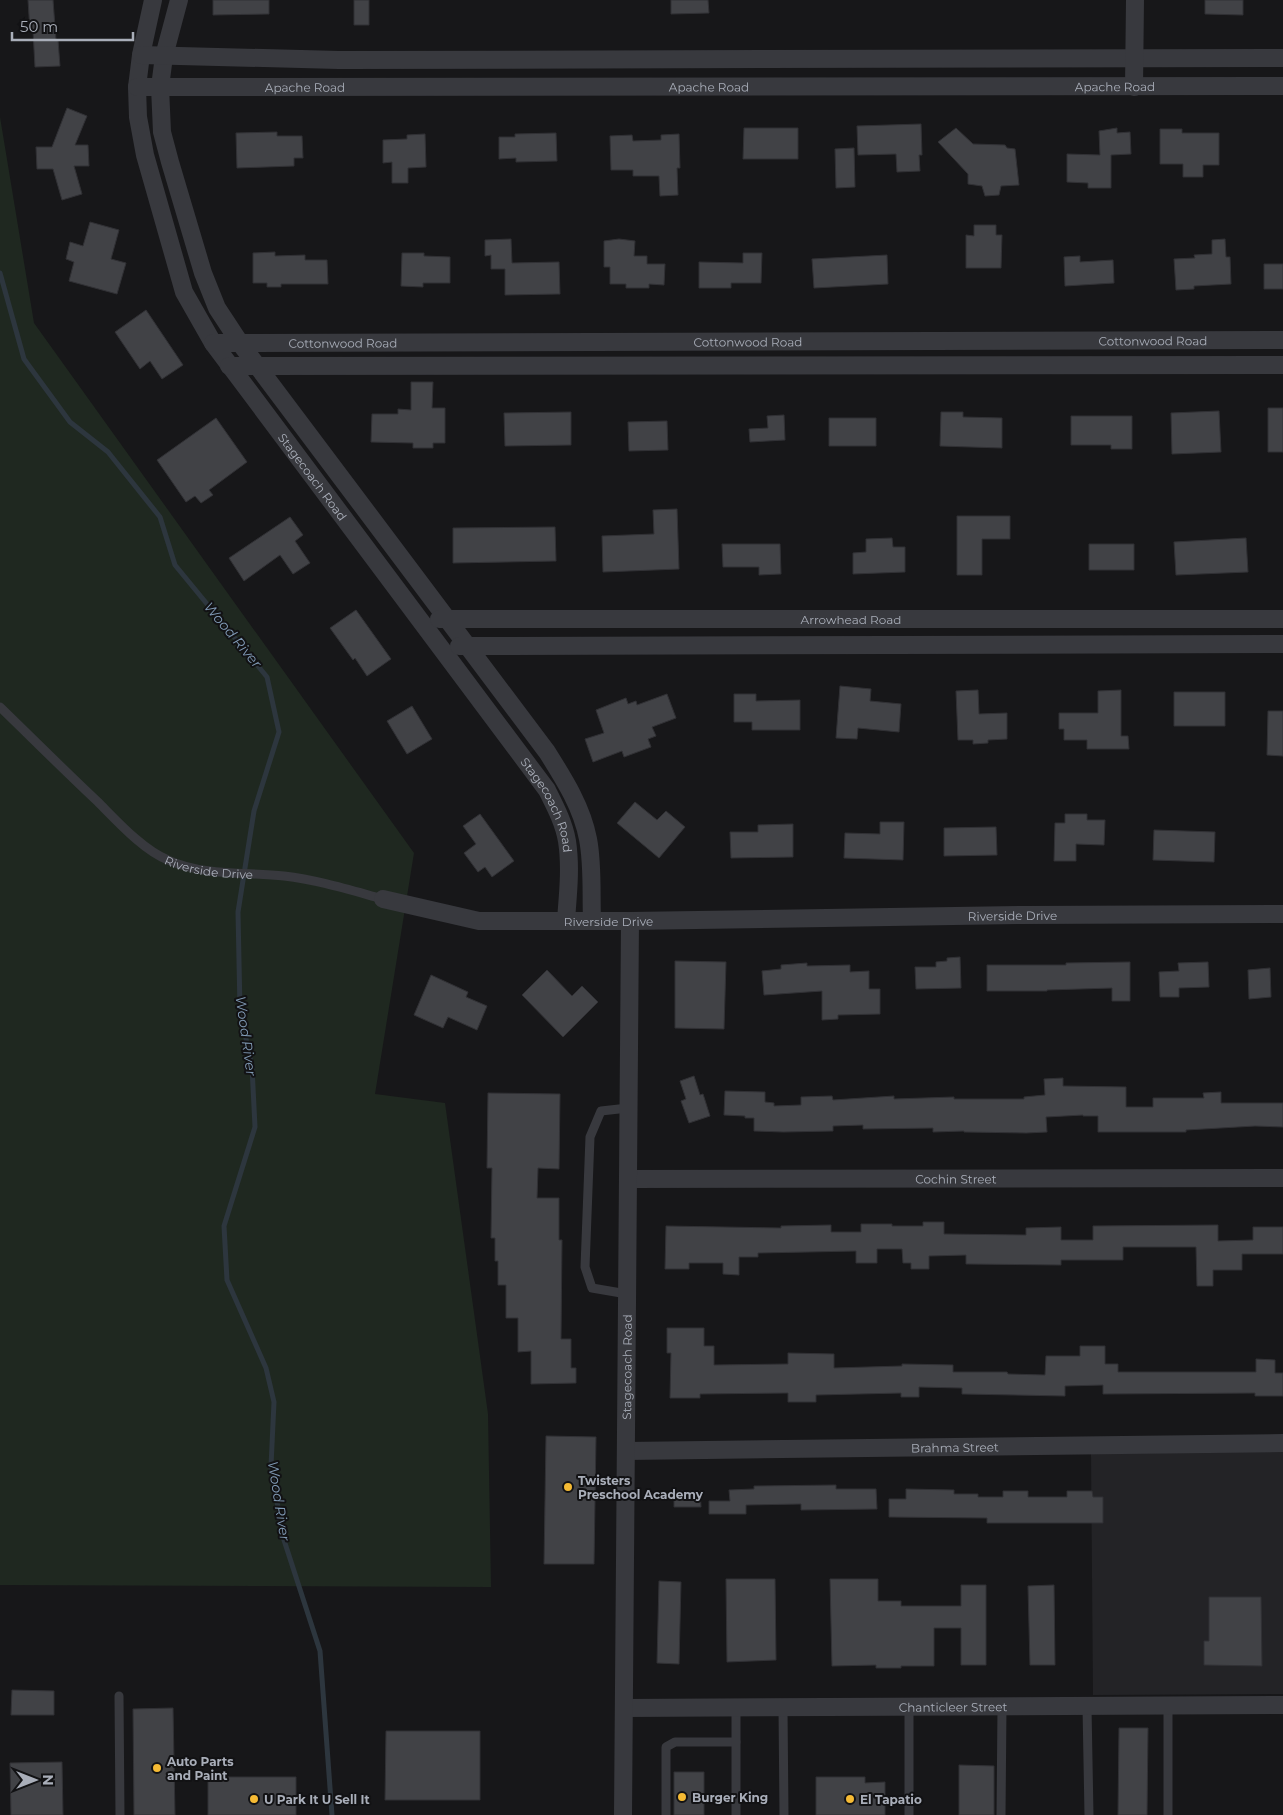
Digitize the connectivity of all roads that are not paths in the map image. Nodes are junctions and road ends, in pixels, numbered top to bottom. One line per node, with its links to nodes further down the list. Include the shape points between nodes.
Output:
1 (153, 0): 4 (street, Stagecoach Road)
2 (179, 0): 5 (street, Stagecoach Road)
3 (1135, 0): 6 (street)
4 (141, 55): 5 (street, Apache Road); 9 (street, Stagecoach Road)
5 (164, 56): 6 (street, Apache Road, via 339,60); 10 (street, Stagecoach Road)
6 (1134, 57): 7 (street, Apache Road); 11 (street)
7 (1283, 58)
8 (1283, 86): 11 (street, Apache Road)
9 (137, 87): 10 (street, Apache Road); 14 (street, Stagecoach Road, via 138,117 145,155 184,292)
10 (160, 87): 11 (street, Apache Road); 13 (street, Stagecoach Road, via 162,132 203,273 217,308)
11 (1134, 87)
12 (1283, 340): 13 (street, Cottonwood Road)
13 (240, 343): 14 (street, Cottonwood Road); 17 (street, Stagecoach Road)
14 (213, 344): 16 (street, Stagecoach Road)
15 (1283, 365): 17 (street, Cottonwood Road)
16 (229, 366): 17 (street, Cottonwood Road); 18 (street, Stagecoach Road)
17 (257, 366): 19 (street, Stagecoach Road)
18 (419, 619): 19 (street, Arrowhead Road); 22 (street, Stagecoach Road)
19 (447, 619): 20 (street, Arrowhead Road); 23 (street, Stagecoach Road)
20 (1283, 619)
21 (1283, 644): 23 (street)
22 (439, 646): 23 (street); 27 (street, Stagecoach Road, via 548,790 567,841)
23 (467, 646): 28 (street, Stagecoach Road, via 547,752 580,809 588,839)
24 (0, 707): 25 (lane, Riverside Drive, via 126,830 167,860 190,868 325,883)
25 (383, 899): 27 (street, Riverside Drive, via 479,921)
26 (1283, 914): 29 (street, Riverside Drive)
27 (566, 920): 28 (street, Riverside Drive)
28 (592, 920): 29 (street, Riverside Drive)
29 (630, 921): 30 (street, Stagecoach Road)
30 (628, 1108): 31 (street, Stagecoach Road); 33 (lane, via 600,1111 590,1137 585,1268 592,1288)
31 (628, 1178): 32 (street, Cochin Street); 33 (street, Stagecoach Road)
32 (1283, 1178)
33 (627, 1294): 35 (street, Stagecoach Road)
34 (1283, 1443): 35 (street, Brahma Street)
35 (626, 1451): 40 (street, Stagecoach Road)
36 (119, 1696): 46 (lane)
37 (1283, 1705): 38 (street, Chanticleer Street)
38 (1168, 1706): 39 (street, Chanticleer Street); 54 (lane)
39 (1088, 1707): 44 (street, Chanticleer Street); 53 (lane)
40 (624, 1708): 41 (street, Chanticleer Street); 47 (street, Stagecoach Road)
41 (736, 1708): 42 (street, Chanticleer Street); 45 (lane)
42 (783, 1708): 43 (street, Chanticleer Street); 50 (lane)
43 (909, 1708): 44 (street, Chanticleer Street); 51 (lane)
44 (1002, 1708): 52 (lane)
45 (736, 1742): 48 (lane, via 675,1742 666,1747); 49 (lane)
46 (120, 1815)
47 (623, 1815)
48 (666, 1815)
49 (736, 1815)
50 (784, 1815)
51 (909, 1815)
52 (1001, 1815)
53 (1089, 1815)
54 (1168, 1815)

